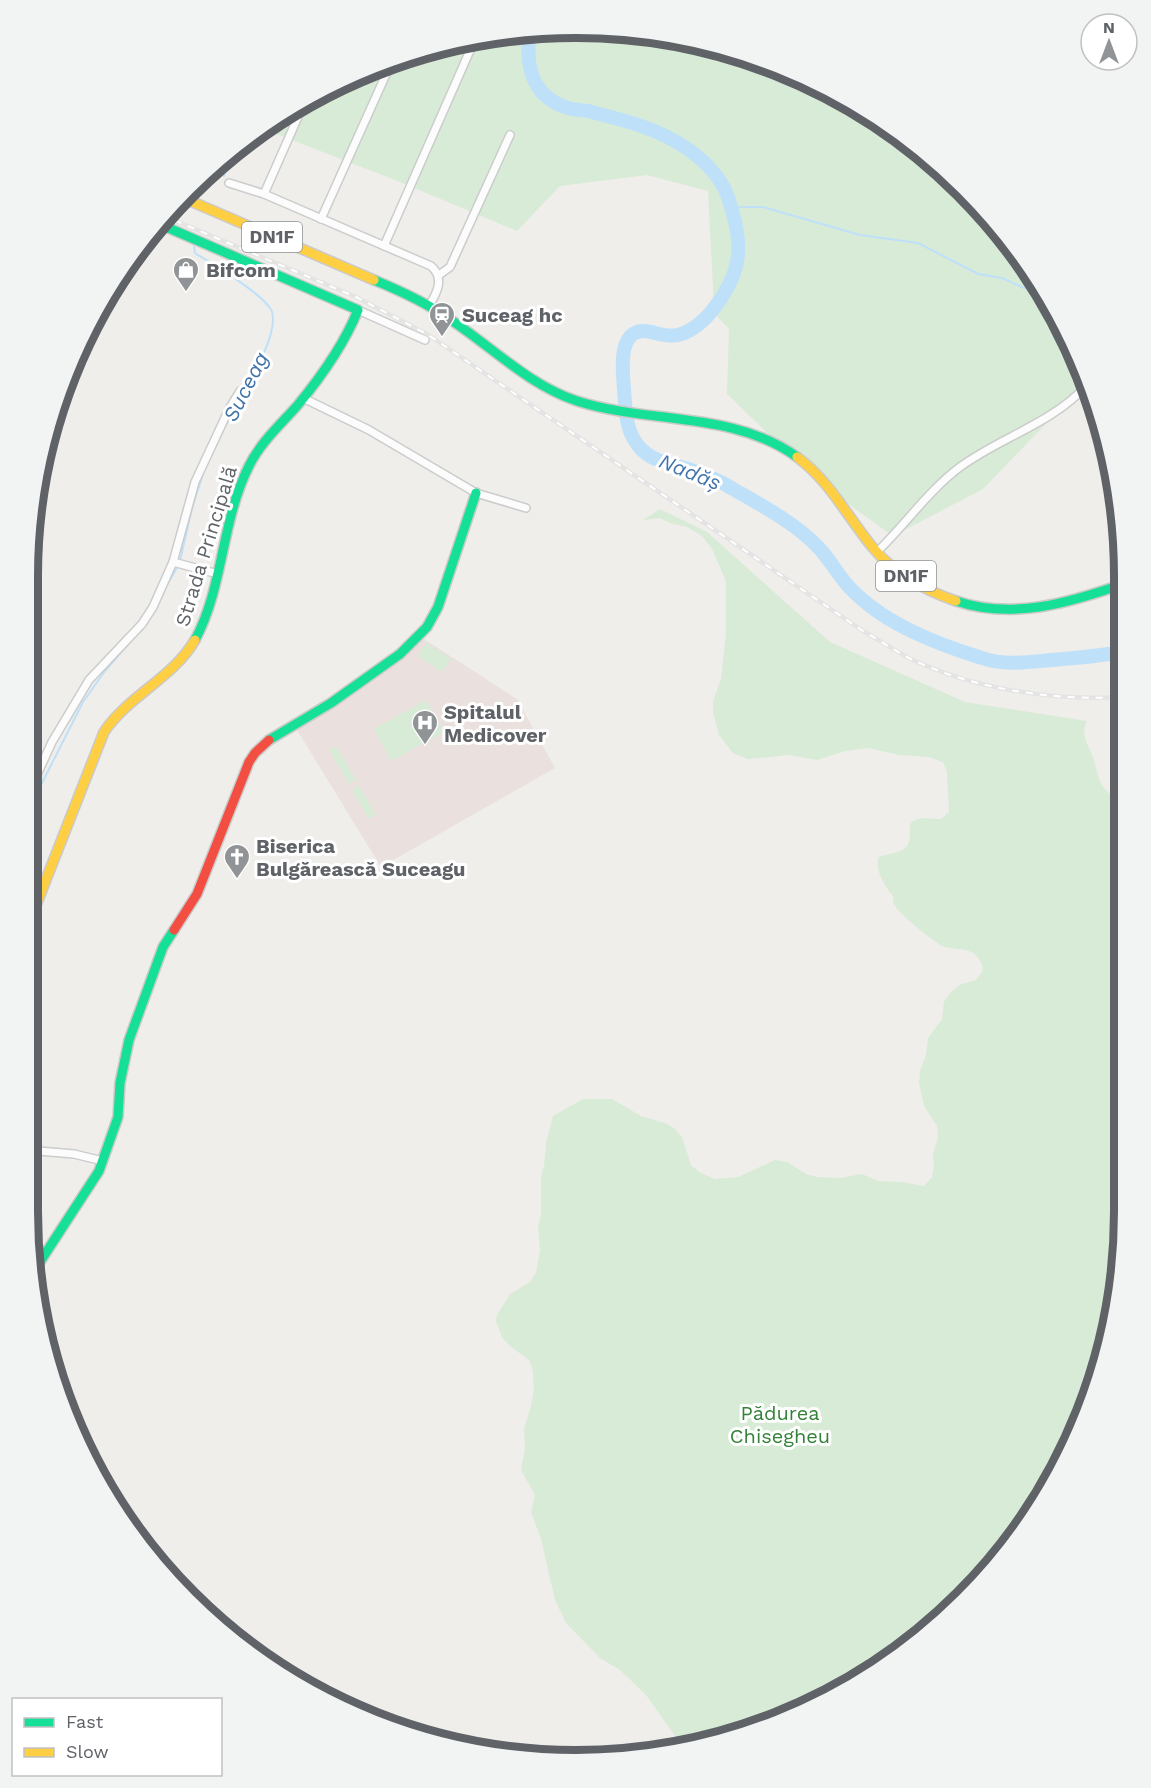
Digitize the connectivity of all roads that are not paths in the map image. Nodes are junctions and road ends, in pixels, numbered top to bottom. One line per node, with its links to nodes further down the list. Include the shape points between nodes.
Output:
1 (471, 48): 10 (street)
2 (387, 72): 8 (street)
3 (299, 115): 6 (street)
4 (510, 135): 11 (street, via 450,267)
5 (229, 183): 6 (street)
6 (264, 194): 8 (street)
7 (190, 201): 12 (street, DN1F)
8 (321, 219): 10 (street)
9 (166, 227): 13 (street)
10 (384, 246): 11 (street, via 431,266)
11 (438, 275): 12 (street, via 438,288)
12 (429, 306): 20 (street, DN1F, via 507,362 567,397 596,406 732,428 778,445 826,483)
13 (358, 310): 14 (street); 17 (street, Strada Principală, via 352,326)
14 (425, 340)
15 (240, 391): 21 (street, via 195,482)
16 (1081, 391): 20 (street, via 1064,407 984,450 958,469)
17 (303, 398): 18 (street, via 369,430); 22 (street, Strada Principală, via 270,435 247,470)
18 (476, 493): 19 (street); 27 (street, via 438,607 427,627 400,654 331,703 267,741 249,762 197,894 160,954 129,1040 118,1117)
19 (526, 507)
20 (877, 552): 23 (street, DN1F, via 905,576 934,593 989,609 1046,608)
21 (177, 563): 22 (street); 24 (street, via 142,624 89,680)
22 (218, 574): 25 (street, Strada Principală, via 205,620 190,648 125,705 104,732)
23 (1114, 587)
24 (38, 772)
25 (38, 900)
26 (38, 1151): 27 (street)
27 (103, 1161): 28 (street)
28 (40, 1262)

